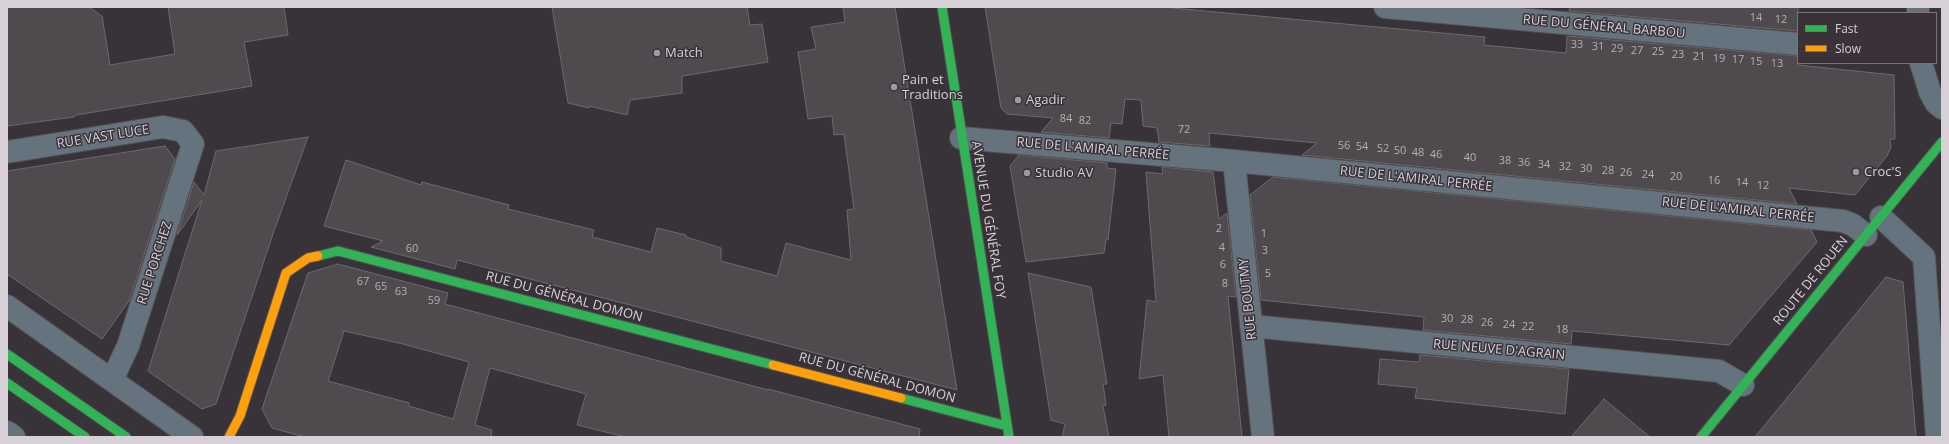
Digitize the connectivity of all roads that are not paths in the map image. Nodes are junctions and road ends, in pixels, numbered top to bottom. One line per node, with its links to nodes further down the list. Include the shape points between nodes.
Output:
1 (942, 7): 6 (main road, AVENUE DU GÉNÉRAL FOY)
2 (1386, 7): 3 (street, RUE DU GÉNÉRAL BARBOU)
3 (1797, 44)
4 (1922, 64): 5 (street, via 1930,92)
5 (1942, 108)
6 (961, 138): 10 (street, RUE DE L'AMIRAL PERRÉE); 19 (main road, AVENUE DU GÉNÉRAL FOY)
7 (1942, 142): 11 (main road, ROUTE DE ROUEN)
8 (193, 144): 9 (street, RUE VAST LUCE, via 183,131 163,127); 16 (street, RUE PORCHEZ, via 128,346)
9 (7, 152)
10 (1234, 160): 12 (street, RUE DE L'AMIRAL PERRÉE, via 1843,221); 14 (street, RUE BOUTMY)
11 (1881, 217): 12 (main road, ROUTE DE ROUEN); 29 (street, via 1924,257)
12 (1866, 235): 18 (main road, ROUTE DE ROUEN)
13 (7, 306): 16 (street)
14 (1251, 326): 18 (street, RUE NEUVE D'AGRAIN, via 1719,371); 27 (street, RUE BOUTMY)
15 (7, 354): 23 (main road)
16 (112, 380): 24 (street)
17 (7, 383): 22 (main road)
18 (1743, 385): 28 (main road, ROUTE DE ROUEN)
19 (1007, 426): 25 (main road, RUE DU GÉNÉRAL DOMON, via 338,251 308,258 286,273 240,416); 26 (main road, AVENUE DU GÉNÉRAL FOY)
20 (7, 432): 21 (street)
21 (14, 437)
22 (85, 437)
23 (126, 437)
24 (192, 437)
25 (229, 437)
26 (1009, 437)
27 (1263, 437)
28 (1701, 437)
29 (1937, 437)

